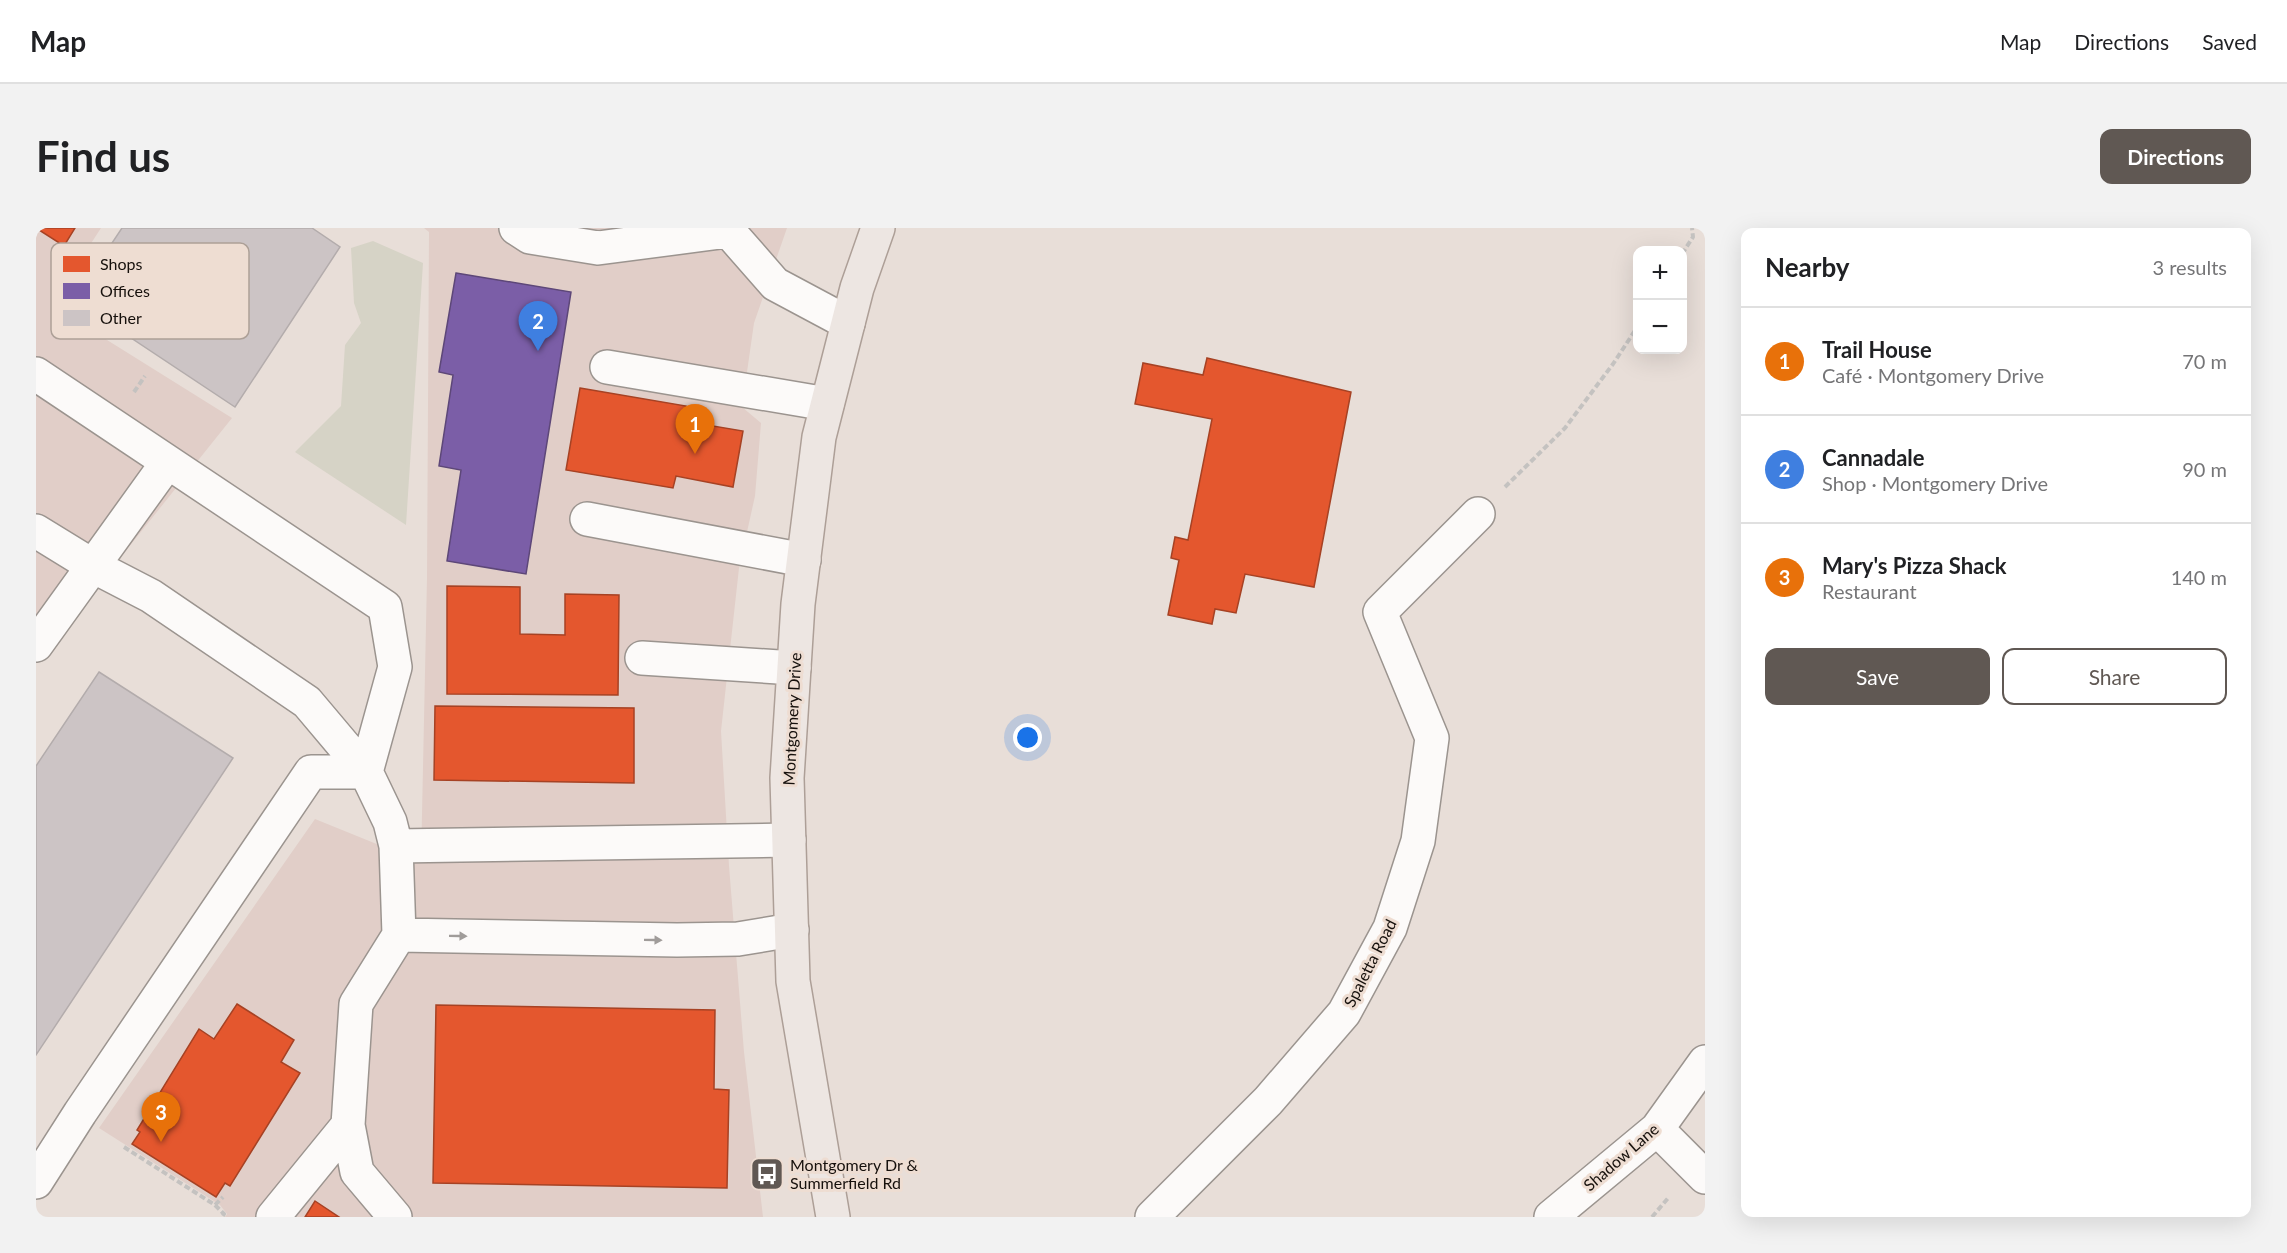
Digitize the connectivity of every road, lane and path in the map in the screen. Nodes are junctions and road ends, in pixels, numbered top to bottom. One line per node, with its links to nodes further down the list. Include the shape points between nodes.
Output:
1 (516, 228): 4 (street, via 530,237 598,248)
2 (878, 228): 6 (main road, Montgomery Drive)
3 (1692, 228): 5 (path, via 1693,237)
4 (727, 230): 6 (street, via 775,284)
5 (1687, 247)
6 (848, 323): 10 (main road, Montgomery Drive)
7 (1633, 334): 12 (path, via 1564,428)
8 (607, 367): 10 (street)
9 (36, 374): 11 (street)
10 (827, 405): 15 (main road, Montgomery Drive, via 819,437)
11 (167, 463): 16 (street); 20 (street, via 385,607 395,667)
12 (1478, 514): 37 (street, Spaletta Road, via 1380,612 1432,738 1419,841 1390,928 1344,1013 1268,1101)
13 (586, 519): 15 (street)
14 (36, 531): 16 (street)
15 (804, 560): 19 (main road, Montgomery Drive)
16 (93, 566): 17 (street); 20 (street, via 151,596 307,702)
17 (36, 645)
18 (642, 658): 19 (street)
19 (794, 668): 21 (main road, Montgomery Drive, via 787,778)
20 (366, 772): 22 (street, via 390,822); 30 (street, via 311,772)
21 (789, 840): 22 (street); 23 (main road, Montgomery Drive)
22 (396, 846): 24 (street)
23 (792, 930): 24 (street, one-way to 23, via 677,940 738,939); 36 (main road, Montgomery Drive, via 794,981)
24 (399, 935): 26 (street, via 356,1004)
25 (1705, 1062): 27 (street, Shadow Lane)
26 (348, 1125): 34 (street); 35 (street, via 357,1172)
27 (1657, 1129): 29 (street); 38 (street, Shadow Lane)
28 (124, 1147): 32 (path)
29 (1705, 1177)
30 (36, 1182)
31 (223, 1197): 32 (path)
32 (215, 1205): 33 (path, via 224,1214)
33 (222, 1217)
34 (273, 1217)
35 (395, 1217)
36 (833, 1217)
37 (1152, 1217)
38 (1551, 1217)

